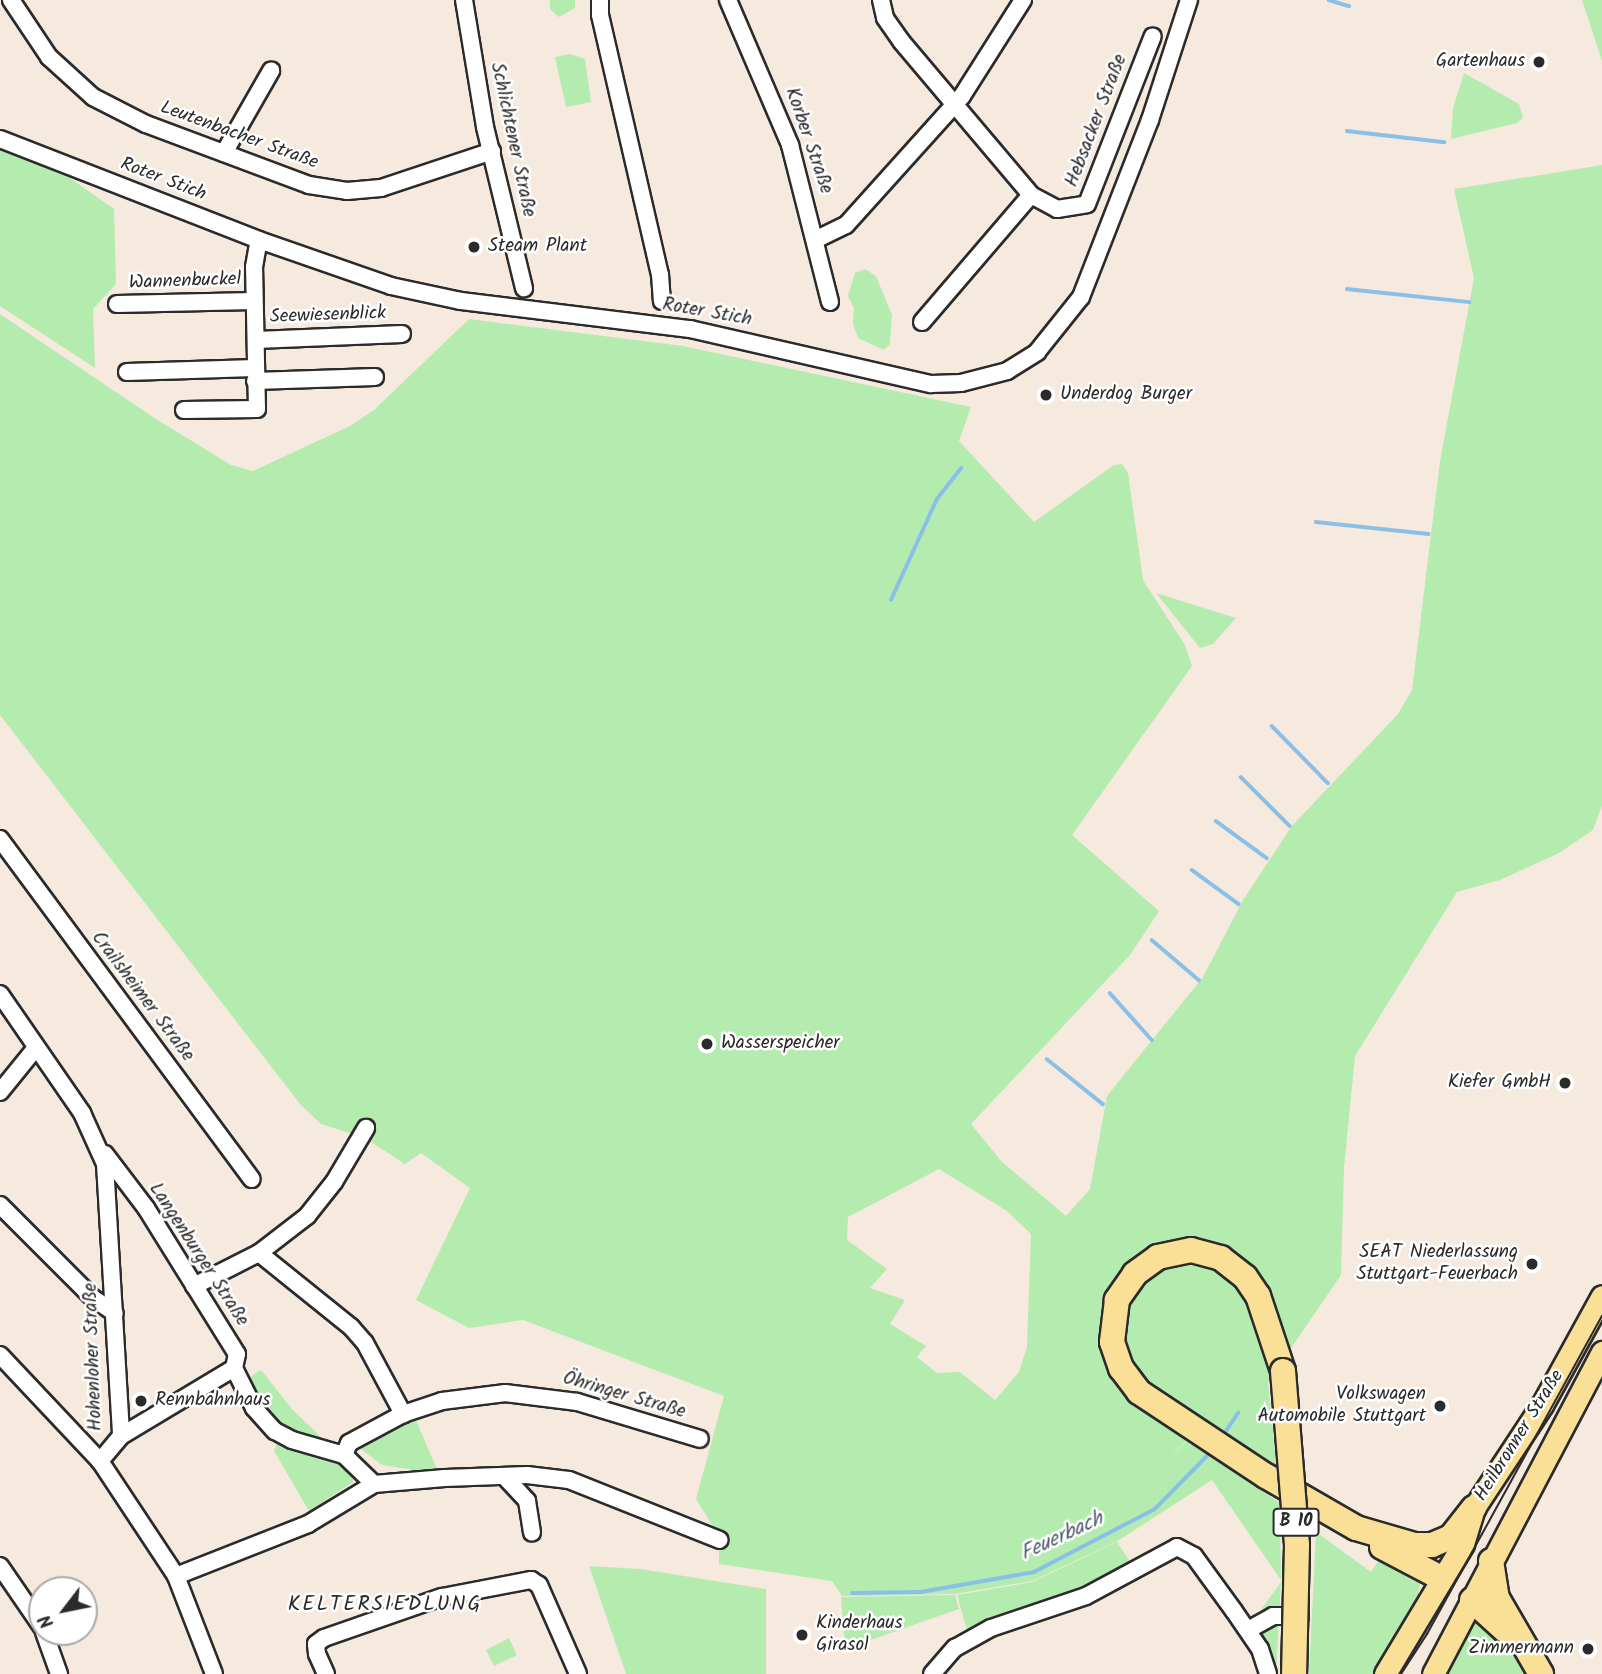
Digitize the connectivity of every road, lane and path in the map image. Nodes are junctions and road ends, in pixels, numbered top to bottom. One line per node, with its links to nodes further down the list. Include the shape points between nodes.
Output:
1 (464, 0): 12 (street, Schlichtener Straße)
2 (600, 0): 19 (street)
3 (728, 0): 15 (street, Korber Straße, via 790,145)
4 (881, 0): 10 (street, Hebsacker Straße, via 885,18 901,41)
5 (1023, 0): 10 (street)
6 (1189, 0): 16 (street, Roter Stich, via 1150,120 1081,297 1037,352 1007,372 983,379 931,384 690,329 444,298 391,286)
7 (9, 7): 13 (street, Leutenbacher Straße, via 49,57 93,97 129,117)
8 (1153, 36): 14 (street, Hebsacker Straße, via 1087,204 1057,209)
9 (271, 71): 13 (street)
10 (954, 104): 14 (street, Hebsacker Straße); 15 (street, via 846,225)
11 (0, 139): 16 (street, Roter Stich)
12 (492, 151): 13 (street, Leutenbacher Straße, via 390,186 347,191 309,185); 17 (street, Schlichtener Straße)
13 (224, 153)
14 (1031, 195): 22 (street)
15 (817, 239): 20 (street, Korber Straße)
16 (259, 240): 18 (street)
17 (524, 288)
18 (254, 301): 21 (street, Wannenbuckel); 24 (street)
19 (662, 301)
20 (830, 302)
21 (117, 304)
22 (922, 322)
23 (402, 334): 24 (street, Seewiesenblick)
24 (256, 340): 26 (street)
25 (127, 372): 26 (street)
26 (255, 375): 27 (street); 28 (street, via 257,409)
27 (375, 377)
28 (184, 410)
29 (0, 839): 35 (street, Crailsheimer Straße)
30 (0, 994): 31 (street, Hohenloher Straße)
31 (35, 1049): 32 (street); 34 (street, Hohenloher Straße, via 82,1113)
32 (0, 1092)
33 (366, 1128): 39 (street, via 319,1204)
34 (101, 1149): 36 (street, Langenburger Straße); 38 (street, Hohenloher Straße)
35 (252, 1179)
36 (138, 1199): 38 (street, via 121,1202); 40 (street, Langenburger Straße)
37 (0, 1205): 42 (street, via 94,1299)
38 (108, 1213): 42 (street, Hohenloher Straße)
39 (258, 1253): 40 (street); 46 (street, via 351,1326 365,1343)
40 (194, 1286): 45 (street, Langenburger Straße, via 237,1354)
41 (1602, 1296): 53 (main road, Heilbronner Straße / B 10, via 1542,1405)
42 (115, 1312): 47 (street, Hohenloher Straße)
43 (1602, 1352): 57 (main road, Heilbronner Straße)
44 (0, 1354): 50 (street)
45 (234, 1368): 47 (street); 49 (street, Langenburger Straße, via 254,1408 275,1431 309,1447)
46 (403, 1415): 48 (street, Öhringer Straße, via 442,1401 528,1393 577,1402); 49 (street, Öhringer Straße, via 349,1443)
47 (121, 1436): 50 (street, Hohenloher Straße)
48 (700, 1439)
49 (344, 1455): 52 (street)
50 (100, 1461): 59 (street)
51 (503, 1476): 52 (street); 54 (street, via 527,1501); 55 (street, via 569,1480)
52 (374, 1484): 59 (street, via 294,1531)
53 (1474, 1507): 56 (highway, B 10, via 1456,1532 1438,1543); 60 (main road, Heilbronner Straße, via 1467,1535)
54 (532, 1533)
55 (720, 1539)
56 (1389, 1545): 60 (highway, B 10); 72 (highway, B 10, bridge, via 1299,1496 1288,1489 1277,1483 1163,1412 1128,1379 1115,1353 1112,1319 1122,1290 1143,1266 1181,1251 1221,1258 1253,1287 1274,1333 1283,1371 1294,1491 1295,1504 1296,1518)
57 (1491, 1561): 61 (main road, Heilbronner Straße); 65 (highway, via 1497,1598)
58 (0, 1566): 62 (street)
59 (176, 1576): 67 (street)
60 (1441, 1578): 61 (main road); 74 (main road, Heilbronner Straße)
61 (1472, 1600): 65 (highway); 75 (main road, Heilbronner Straße)
62 (28, 1608)
63 (1248, 1630): 70 (street, via 1194,1556 1181,1548 1171,1549 1086,1596 991,1628 955,1648); 71 (street); 73 (street, via 1273,1616 1300,1613)
64 (49, 1646): 66 (street)
65 (1536, 1664)
66 (59, 1674)
67 (214, 1674)
68 (326, 1674): 69 (street, via 316,1644 442,1597 533,1580)
69 (578, 1674)
70 (932, 1674)
71 (1268, 1674)
72 (1294, 1674)
73 (1301, 1674)
74 (1385, 1674)
75 (1433, 1674)

